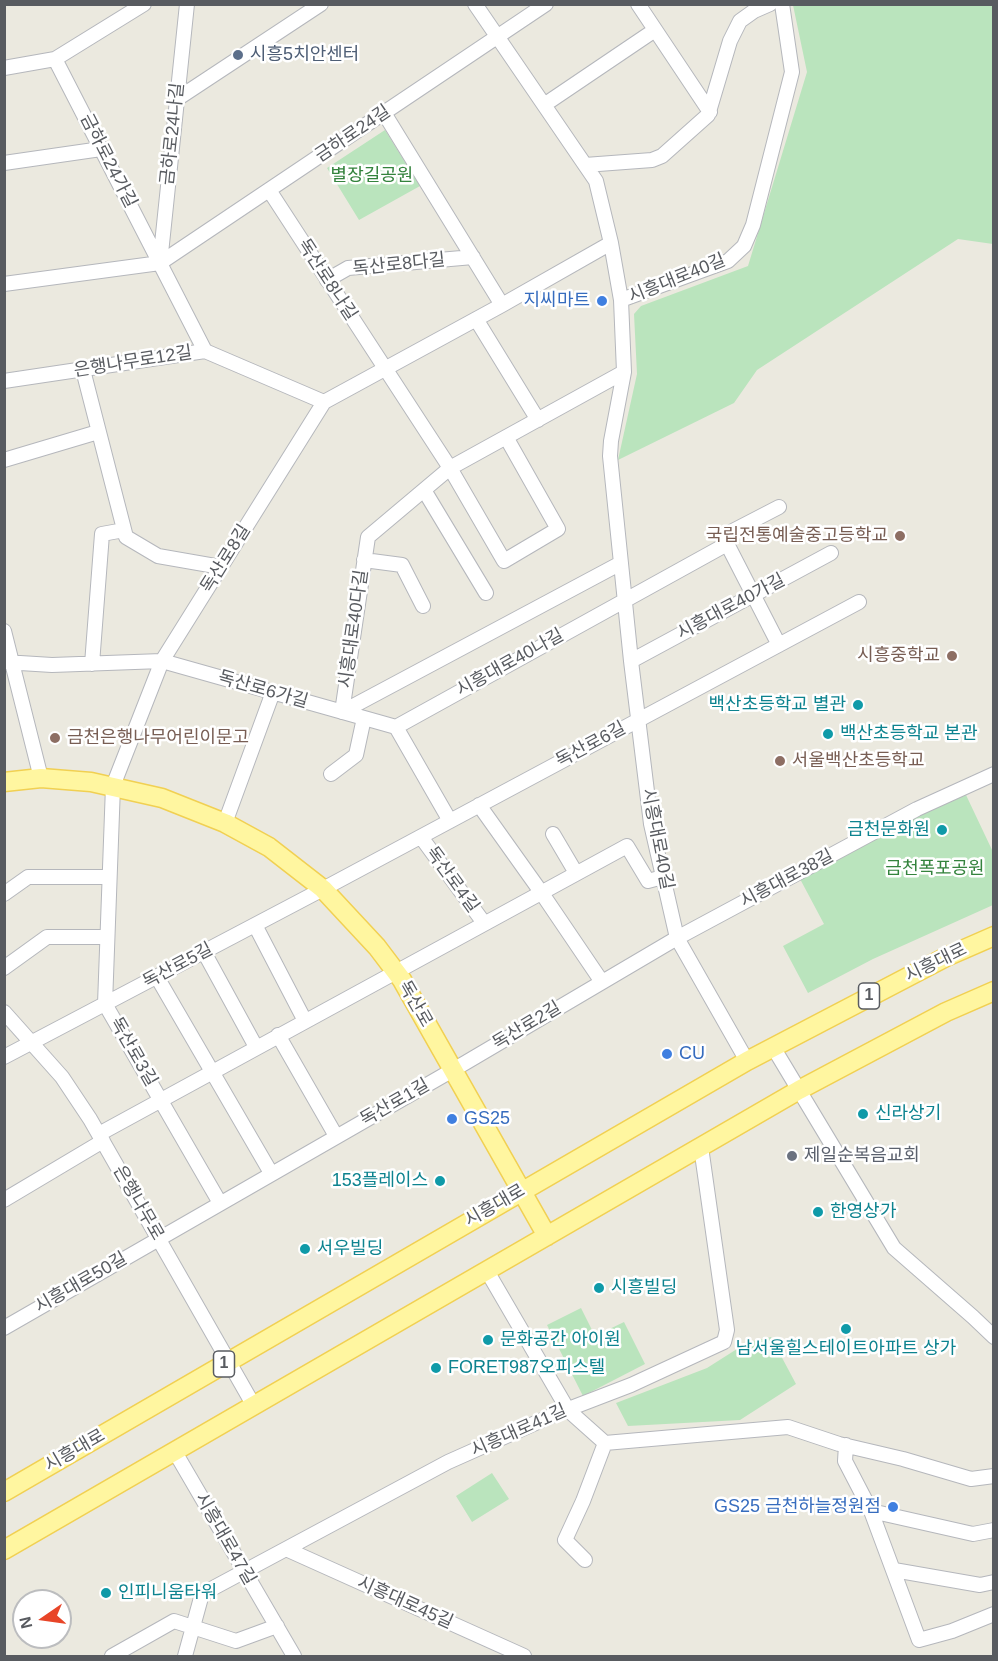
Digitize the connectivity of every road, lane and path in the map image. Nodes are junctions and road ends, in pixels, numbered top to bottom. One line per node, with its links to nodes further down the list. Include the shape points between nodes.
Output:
1 (144, 4): 11 (street)
2 (187, 4): 13 (street, 금하로24나길)
3 (321, 4): 13 (street)
4 (475, 4): 10 (street)
5 (546, 4): 10 (street, 금하로24길)
6 (638, 4): 9 (street)
7 (770, 4): 15 (street, via 740,21 730,41)
8 (782, 4): 26 (street, 시흥대로40길, via 792,72 753,225 744,246 728,261)
9 (655, 30): 14 (street); 15 (street)
10 (498, 36): 14 (street); 16 (street, 금하로24길)
11 (55, 59): 12 (street); 17 (street, 금하로24가길)
12 (4, 68)
13 (177, 99): 23 (street, 금하로24나길)
14 (544, 105): 19 (street)
15 (710, 112): 19 (street, via 662,156)
16 (384, 113): 20 (street, 금하로24길); 22 (street, 독산로8다길)
17 (102, 149): 18 (street); 23 (street, 금하로24가길)
18 (4, 163)
19 (585, 165): 21 (street, via 596,181)
20 (269, 190): 23 (street, 금하로24길); 24 (street, 독산로8나길)
21 (611, 243): 26 (street); 27 (street, 독산로8길)
22 (473, 257): 24 (street, 독산로8다길, via 348,268); 27 (street, 독산로8다길)
23 (160, 263): 25 (street, 금하로24길); 29 (street)
24 (327, 280): 30 (street, 독산로8나길)
25 (4, 284)
26 (621, 300): 32 (street, 시흥대로40길)
27 (502, 305): 28 (street, 독산로8길)
28 (476, 319): 30 (street, 독산로8길); 35 (street)
29 (205, 351): 31 (street, 은행나무로12길); 34 (street, 은행나무로12길)
30 (385, 369): 34 (street, 독산로8길); 39 (street)
31 (82, 370): 33 (street, 은행나무로12길); 36 (street)
32 (624, 372): 35 (street, 시흥대로40다길); 46 (street, 시흥대로40길, via 610,456)
33 (4, 381)
34 (324, 402): 47 (street, 독산로8길)
35 (538, 420): 37 (street, 시흥대로40다길)
36 (98, 432): 38 (street); 42 (street)
37 (506, 438): 39 (street, 시흥대로40다길); 39 (street, via 558,529 504,561)
38 (4, 460)
39 (450, 468): 40 (street, 시흥대로40다길)
40 (424, 490): 45 (street, 시흥대로40다길, via 368,537); 48 (street)
41 (780, 507): 43 (street, via 723,536)
42 (124, 530): 47 (street, via 126,537 158,556); 58 (street, via 102,534)
43 (727, 544): 49 (street); 50 (street)
44 (831, 553): 49 (street, 시흥대로40가길)
45 (364, 560): 52 (street, via 402,565); 60 (street, 시흥대로40다길)
46 (621, 563): 50 (street, 시흥대로40길); 60 (street, 시흥대로40다길)
47 (221, 567): 55 (street, 독산로8길)
48 (486, 593)
49 (753, 595): 54 (street); 56 (street, 시흥대로40가길)
50 (625, 599): 56 (street, 시흥대로40길); 63 (street, 시흥대로40나길)
51 (859, 602): 54 (street, 독산로6길)
52 (423, 606)
53 (4, 631): 57 (street)
54 (779, 645): 62 (street, 독산로6길)
55 (162, 661): 58 (street, 독산로6가길); 59 (street, 독산로6가길); 68 (street, 독산로8길)
56 (631, 661): 62 (street, 시흥대로40길)
57 (9, 663): 58 (street, 독산로6가길); 66 (street)
58 (92, 664)
59 (273, 692): 60 (street, 독산로6가길); 71 (street)
60 (342, 712): 61 (street, 독산로6가길)
61 (364, 718): 63 (street, 독산로6가길); 64 (street, via 356,755)
62 (639, 720): 69 (street, 독산로6길); 76 (street, 시흥대로40길, via 651,824)
63 (396, 727): 70 (street)
64 (330, 774)
65 (993, 774): 84 (street, 시흥대로38길, via 917,809)
66 (41, 778): 67 (main road, 독산로); 68 (main road, 독산로)
67 (4, 782)
68 (113, 786): 71 (main road, 독산로, via 162,798); 75 (street, 독산로8길)
69 (479, 805): 70 (street, 독산로6길); 78 (street)
70 (450, 821): 73 (street, 독산로6길)
71 (225, 823): 77 (main road, 독산로, via 268,847)
72 (553, 834): 74 (street)
73 (421, 837): 77 (street, 독산로6길); 80 (street, 독산로4길)
74 (576, 873): 76 (street, 독산로4길, via 627,846 648,881); 78 (street, 독산로4길)
75 (109, 877): 79 (street, via 28,877); 83 (street, 독산로8길)
76 (663, 877): 84 (street, 시흥대로40길)
77 (323, 889): 81 (street, 독산로5길); 87 (main road, 독산로)
78 (541, 892): 80 (street, 독산로4길); 89 (street)
79 (4, 894)
80 (484, 923): 87 (street, 독산로4길)
81 (255, 925): 85 (street, 독산로5길); 93 (street)
82 (993, 936): 97 (main road, 시흥대로 / 1)
83 (107, 937): 86 (street, via 47,937); 91 (street, 독산로8길)
84 (677, 938): 89 (street, 독산로2길); 99 (street, 시흥대로40길)
85 (204, 952): 88 (street, 독산로5길); 96 (street)
86 (4, 968)
87 (395, 971): 93 (street, 독산로3길); 100 (main road, 독산로)
88 (157, 977): 91 (street, 독산로5길); 101 (street)
89 (602, 982): 100 (street, 독산로2길)
90 (993, 991): 102 (main road)
91 (105, 1004): 95 (street, 독산로5길); 103 (street, 독산로3길)
92 (4, 1012): 95 (street, 은행나무로)
93 (305, 1020): 94 (street, 독산로3길)
94 (278, 1035): 96 (street, 독산로3길); 104 (street)
95 (33, 1042): 98 (street, 독산로5길); 105 (street, 은행나무로, via 62,1077)
96 (256, 1047): 101 (street, 독산로3길)
97 (773, 1047): 99 (main road, 시흥대로 / 1); 102 (street)
98 (4, 1057)
99 (747, 1061): 108 (main road, 시흥대로 / 1)
100 (453, 1070): 104 (street, 독산로1길); 108 (main road, 독산로)
101 (212, 1072): 103 (street, 독산로3길); 107 (street)
102 (799, 1090): 106 (main road); 115 (street, via 894,1248)
103 (161, 1100): 105 (street, 독산로3길); 110 (street)
104 (336, 1136): 107 (street, 독산로1길)
105 (101, 1137): 109 (street, 독산로3길); 112 (street, 은행나무로)
106 (701, 1147): 111 (main road); 118 (street, 시흥대로41길, via 727,1330 724,1342)
107 (272, 1173): 110 (street, 독산로1길)
108 (521, 1191): 111 (main road, 독산로); 116 (main road, 시흥대로 / 1)
109 (4, 1200)
110 (220, 1203): 112 (street, 독산로1길)
111 (546, 1236): 113 (main road)
112 (158, 1238): 114 (street, 시흥대로50길); 116 (street, 은행나무로)
113 (487, 1271): 117 (main road); 118 (street)
114 (4, 1328)
115 (993, 1337)
116 (229, 1361): 117 (street, 은행나무로); 123 (main road, 시흥대로 / 1)
117 (254, 1406): 121 (main road)
118 (568, 1410): 119 (street); 126 (street, 시흥대로41길, via 448,1462)
119 (605, 1443): 120 (street, via 788,1427); 128 (street, via 565,1540)
120 (846, 1445): 122 (street, via 971,1479); 124 (street, via 846,1461)
121 (174, 1452): 127 (main road); 130 (street, 시흥대로47길)
122 (993, 1476)
123 (4, 1492)
124 (871, 1511): 125 (street, via 974,1534); 129 (street)
125 (993, 1530)
126 (286, 1549): 130 (street, 시흥대로41길); 138 (street, 시흥대로45길)
127 (4, 1550)
128 (585, 1560)
129 (894, 1570): 131 (street, via 980,1585); 132 (street, via 919,1640)
130 (244, 1571): 133 (street, 시흥대로47길); 134 (street, 시흥대로41길, via 202,1594)
131 (993, 1582)
132 (993, 1614)
133 (277, 1626): 134 (street, via 236,1641); 137 (street, 시흥대로47길)
134 (193, 1627): 135 (street, via 174,1621); 136 (street, 시흥대로41길)
135 (112, 1656)
136 (185, 1656)
137 (294, 1656)
138 (524, 1656)

